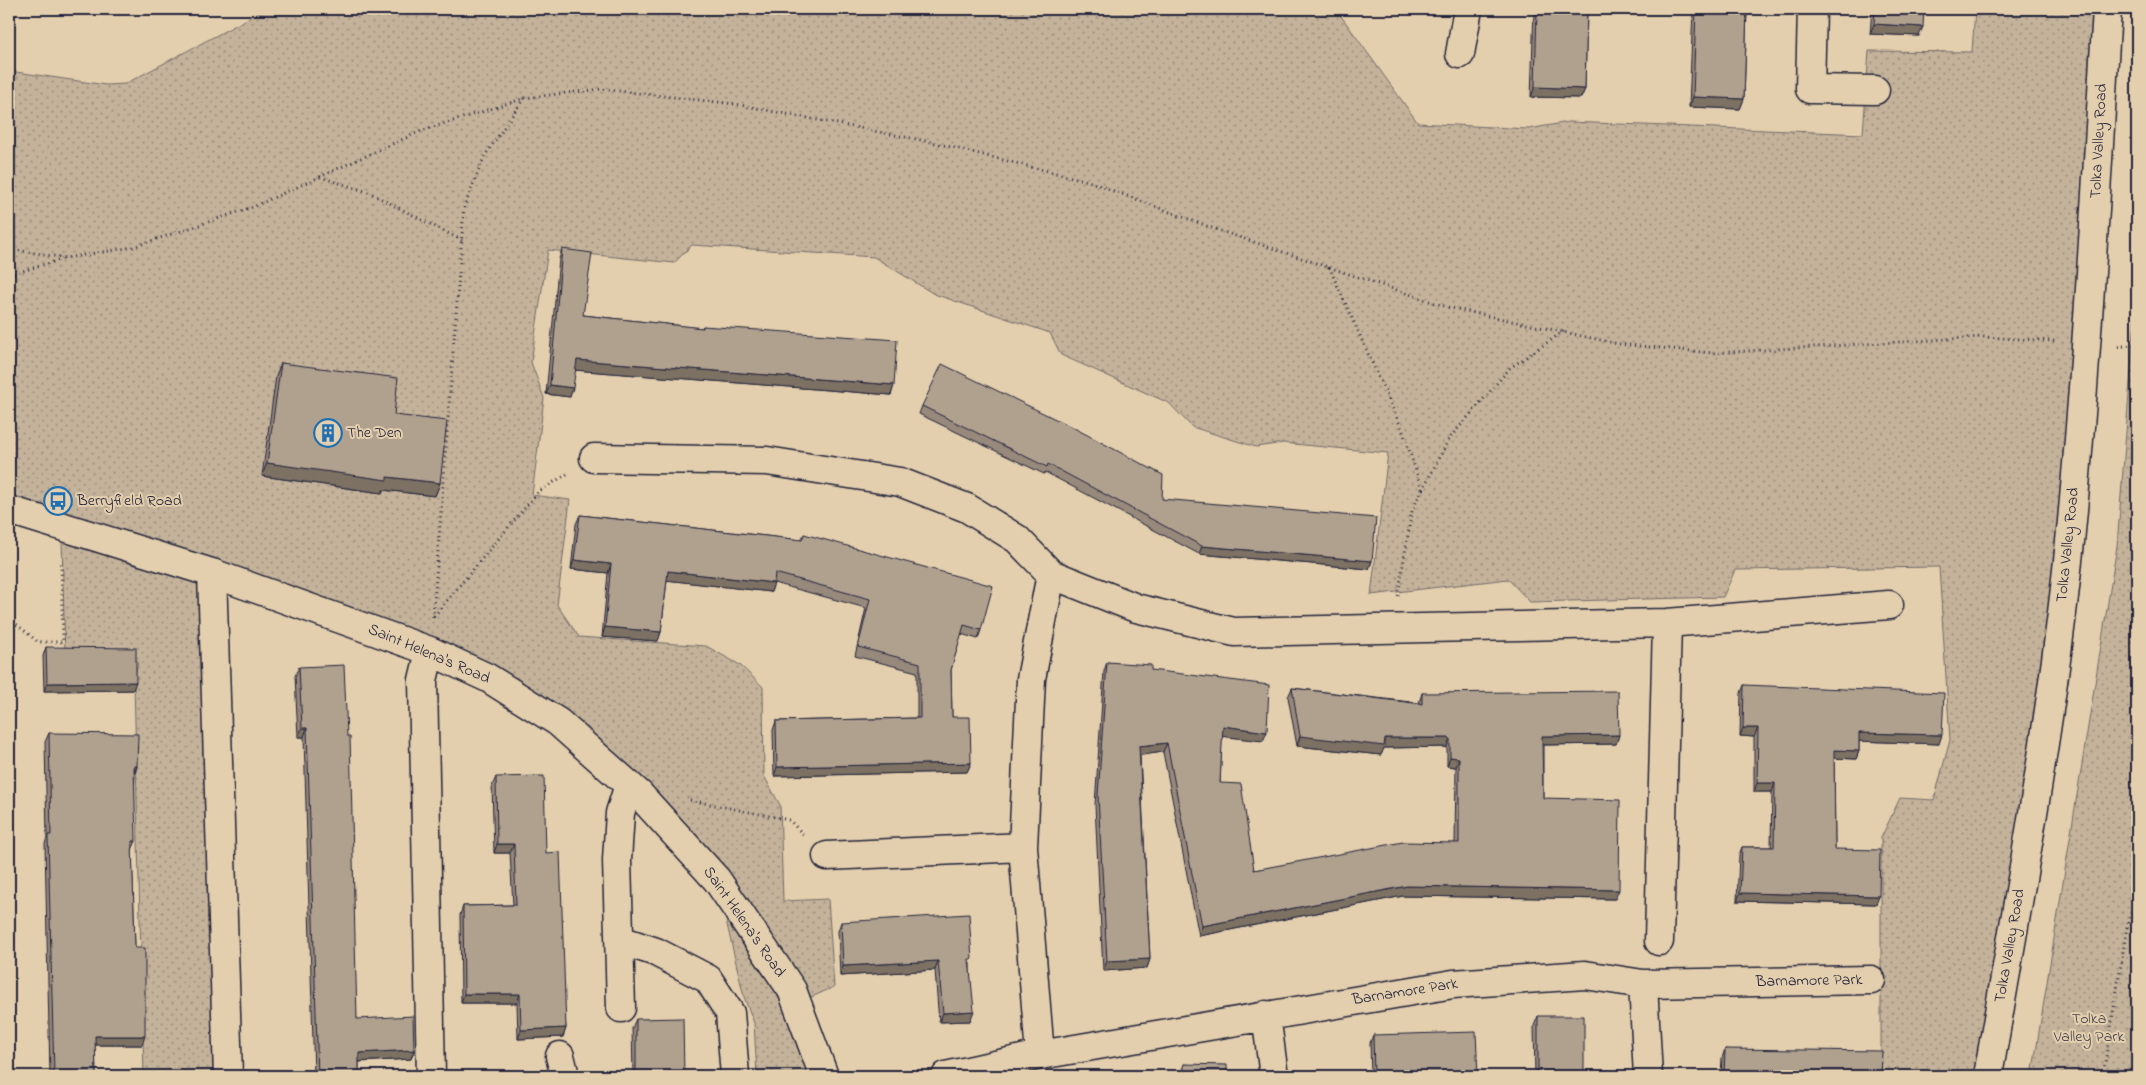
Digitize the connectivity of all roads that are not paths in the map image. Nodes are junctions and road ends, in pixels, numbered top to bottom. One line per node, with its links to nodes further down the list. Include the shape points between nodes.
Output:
1 (1468, 9): 4 (street)
2 (1812, 9): 5 (street, via 1810,89)
3 (2107, 9): 30 (street, Tolka Valley Road, via 2073,511 2055,664)
4 (1460, 54)
5 (1875, 90)
6 (594, 458): 9 (street, via 767,461 900,482 967,508 1017,539)
7 (9, 510): 8 (street, Saint Helena's Road)
8 (212, 573): 12 (street, Saint Helena's Road); 23 (street)
9 (1051, 574): 11 (street, via 1136,608 1234,632); 14 (street, via 1032,679)
10 (1889, 606): 11 (street)
11 (1667, 623): 17 (street)
12 (430, 651): 13 (street, Saint Helena's Road, via 488,678 558,722); 24 (street, via 423,680)
13 (634, 789): 16 (street, via 620,813 617,860); 26 (street, Saint Helena's Road, via 717,880 792,990)
14 (1023, 847): 15 (street); 22 (street)
15 (827, 856)
16 (620, 940): 20 (street); 25 (street, via 656,952 708,979 730,1012)
17 (1659, 941)
18 (1871, 980): 19 (street, Barnamore Park)
19 (1643, 984): 21 (street, Barnamore Park, via 1585,975 1453,984); 29 (street)
20 (621, 1008)
21 (1266, 1015): 22 (street, Barnamore Park); 28 (street)
22 (1040, 1056): 27 (street, Barnamore Park)
23 (228, 1076)
24 (431, 1076)
25 (735, 1076)
26 (824, 1076)
27 (946, 1076)
28 (1274, 1076)
29 (1648, 1076)
30 (1988, 1076)

